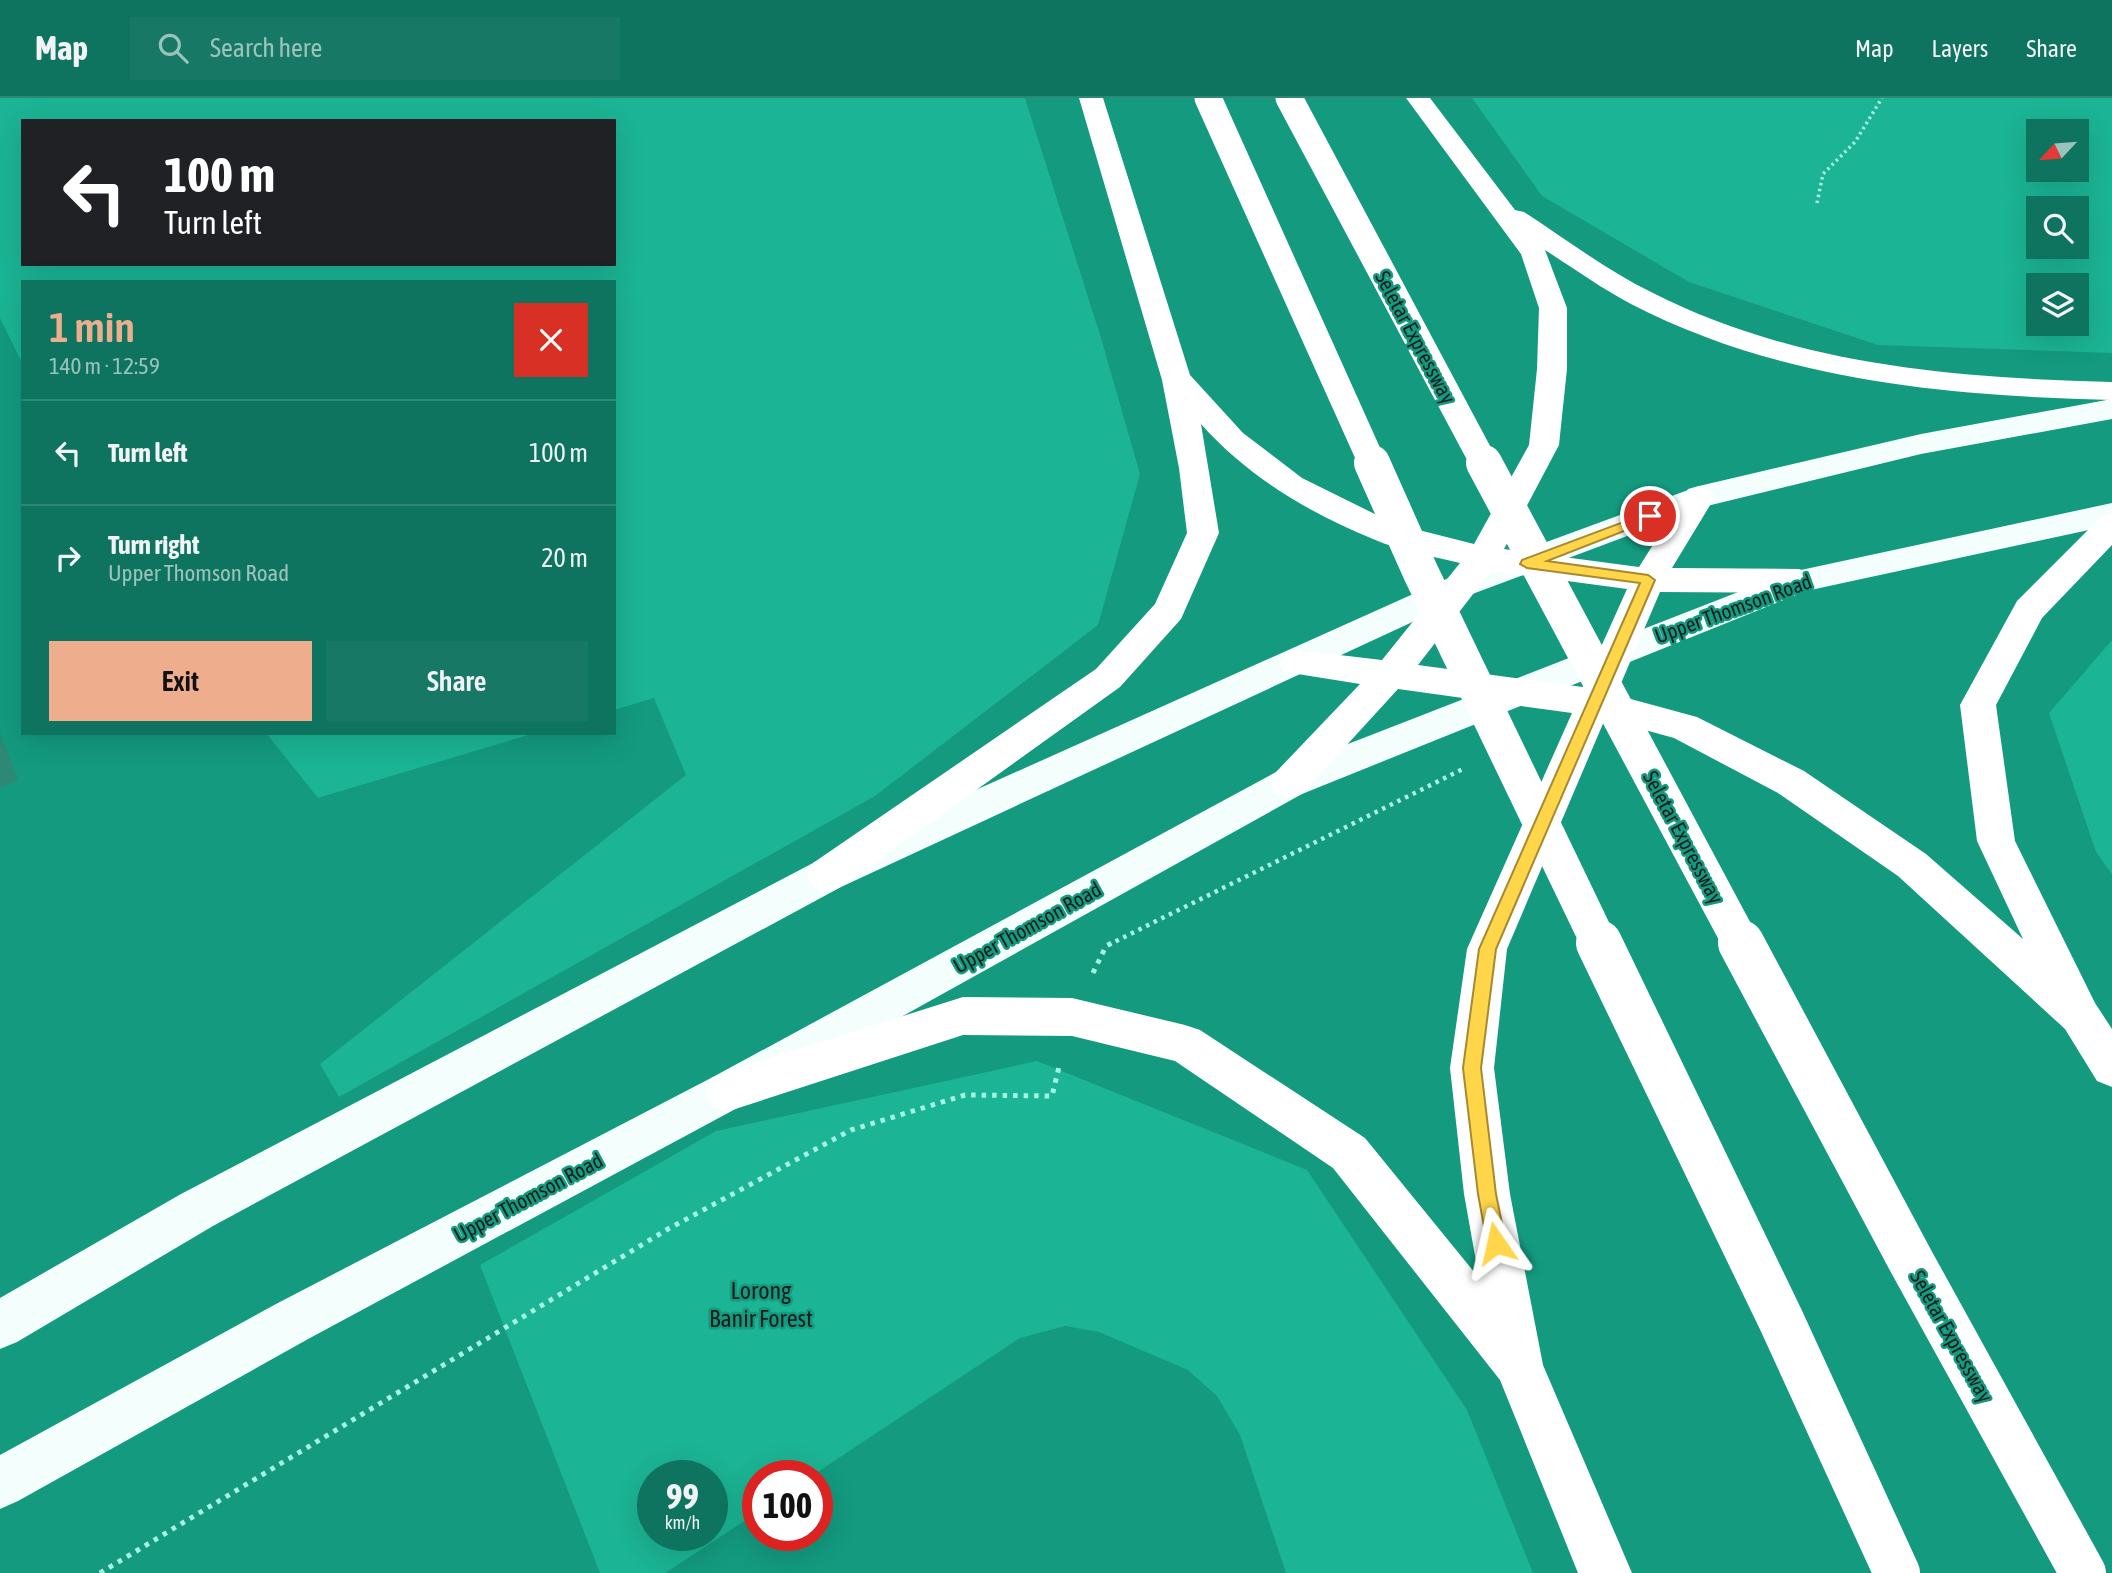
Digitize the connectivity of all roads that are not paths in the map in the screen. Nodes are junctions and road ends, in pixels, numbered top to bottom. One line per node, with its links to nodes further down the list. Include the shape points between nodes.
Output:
1 (1091, 98): 6 (highway)
2 (1208, 98): 31 (highway, bridge, via 1421,573 1769,1295)
3 (1289, 98): 32 (highway, Seletar Expressway, bridge, via 1912,1263)
4 (1418, 98): 5 (highway)
5 (1498, 208): 7 (highway, via 1640,297 1723,334 1787,354 1867,373 2007,390); 12 (highway, via 1534,253 1553,308 1552,369 1544,446)
6 (1177, 380): 12 (highway, via 1232,440 1291,485 1385,532); 23 (highway, via 1195,468 1202,533 1169,611 1108,678)
7 (2112, 391)
8 (2112, 410): 9 (main road, via 1921,444)
9 (1699, 497): 13 (main road); 14 (highway)
10 (2112, 514): 15 (main road, Upper Thomson Road)
11 (2112, 524): 24 (highway, via 2029,610 1978,705 1996,841)
12 (1483, 558): 13 (highway); 16 (highway)
13 (1527, 564): 14 (highway); 16 (main road)
14 (1648, 580): 15 (highway); 17 (highway)
15 (1799, 581): 17 (main road, Upper Thomson Road)
16 (1463, 585): 18 (main road); 19 (highway)
17 (1617, 651): 20 (main road, Upper Thomson Road); 21 (highway)
18 (1297, 663): 19 (highway); 23 (main road)
19 (1390, 675): 20 (highway); 22 (highway)
20 (1521, 691): 21 (highway); 22 (main road, Upper Thomson Road)
21 (1595, 703): 24 (highway, via 1684,727 1791,782 1912,865); 28 (highway, via 1487,949 1472,1068 1487,1194)
22 (1289, 783): 26 (main road, Upper Thomson Road)
23 (827, 875): 27 (main road, via 197,1210)
24 (2080, 1016): 25 (highway)
25 (2112, 1068)
26 (726, 1092): 28 (highway, via 962,1016 1072,1017 1185,1044 1349,1153); 29 (main road, Upper Thomson Road, via 293,1321)
27 (0, 1325)
28 (1519, 1366): 30 (highway)
29 (0, 1483)
30 (1605, 1573)
31 (1897, 1573)
32 (2083, 1573)

